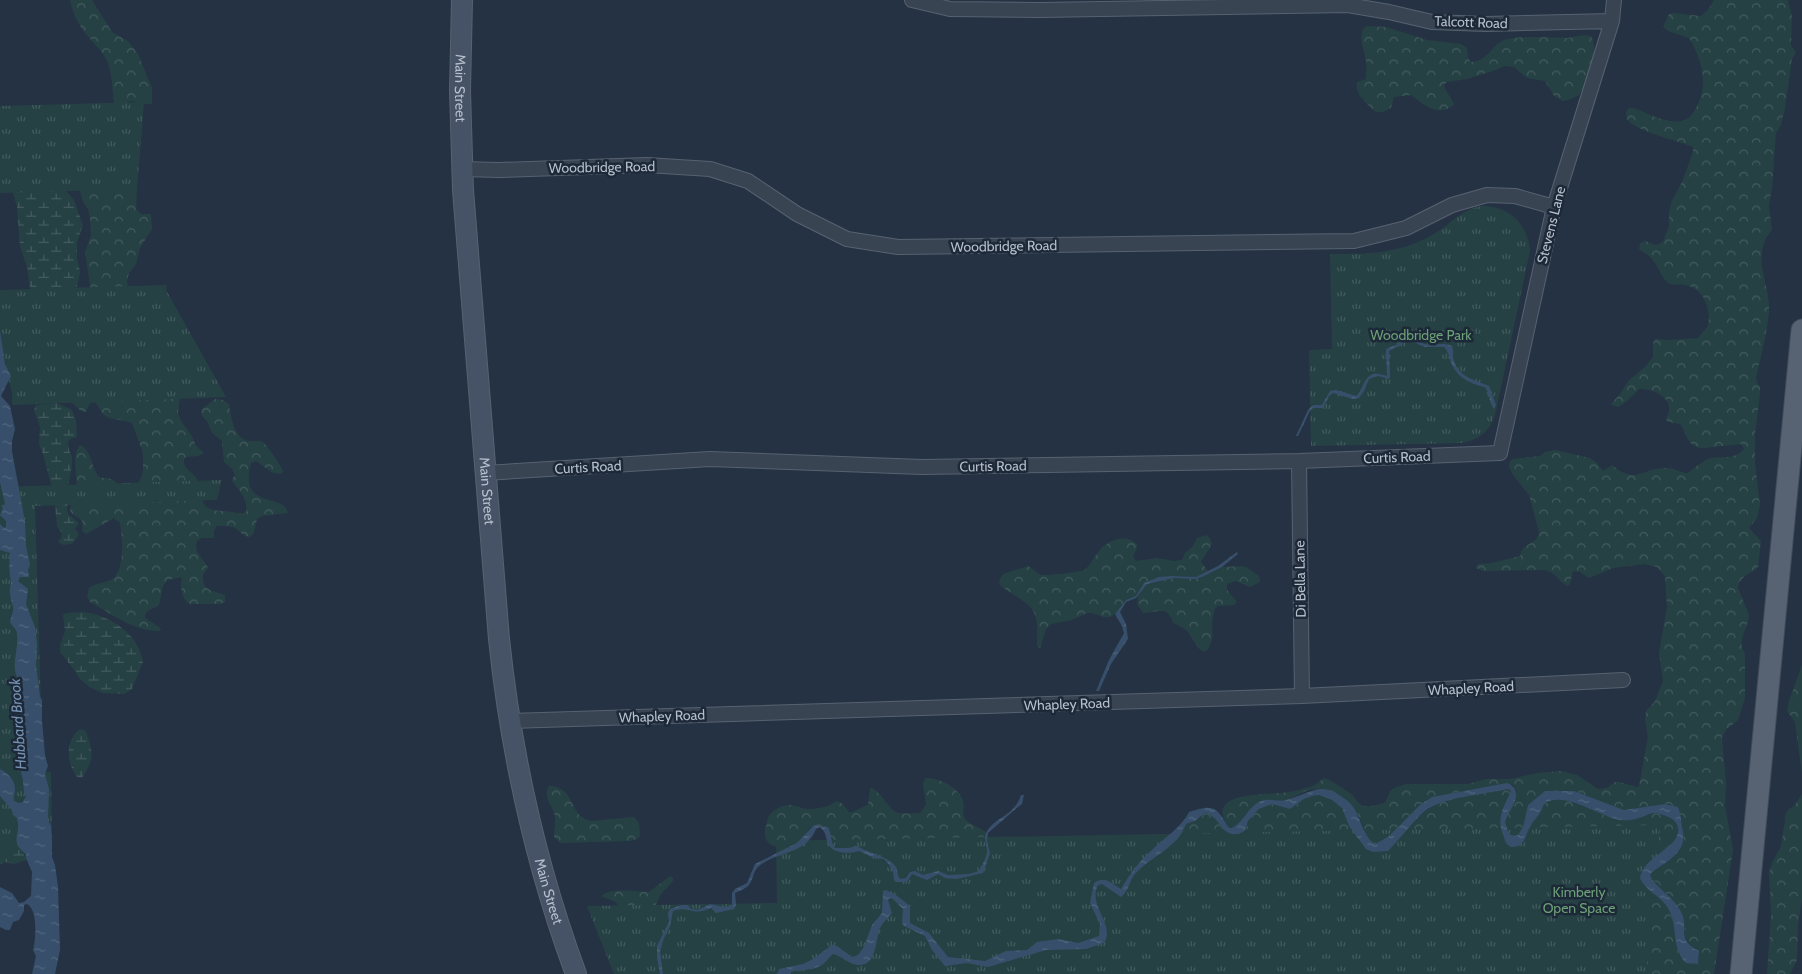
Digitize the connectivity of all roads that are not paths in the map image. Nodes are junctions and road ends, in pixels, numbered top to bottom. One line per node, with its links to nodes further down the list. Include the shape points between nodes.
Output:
1 (462, 0): 5 (main road, Main Street)
2 (912, 0): 4 (street, Talcott Road, via 950,9 1000,10 1348,5 1432,22)
3 (1614, 0): 4 (street, Stevens Lane)
4 (1612, 21): 6 (street, Stevens Lane)
5 (462, 169): 6 (street, Woodbridge Road, via 647,165 710,169 748,181 797,214 847,239 898,247 1354,241 1406,228 1452,205 1487,195 1515,196); 10 (main road, Main Street)
6 (1554, 207): 8 (street, Stevens Lane)
7 (1802, 330): 15 (main road)
8 (1500, 453): 9 (street, Curtis Road)
9 (1299, 461): 10 (street, Curtis Road, via 922,467 710,459); 12 (street, Di Bella Lane)
10 (485, 473): 13 (main road, Main Street, via 499,638)
11 (1623, 680): 12 (street, Whapley Road)
12 (1302, 696): 13 (street, Whapley Road)
13 (510, 721): 14 (main road, Main Street, via 528,816)
14 (576, 974)
15 (1741, 974)

